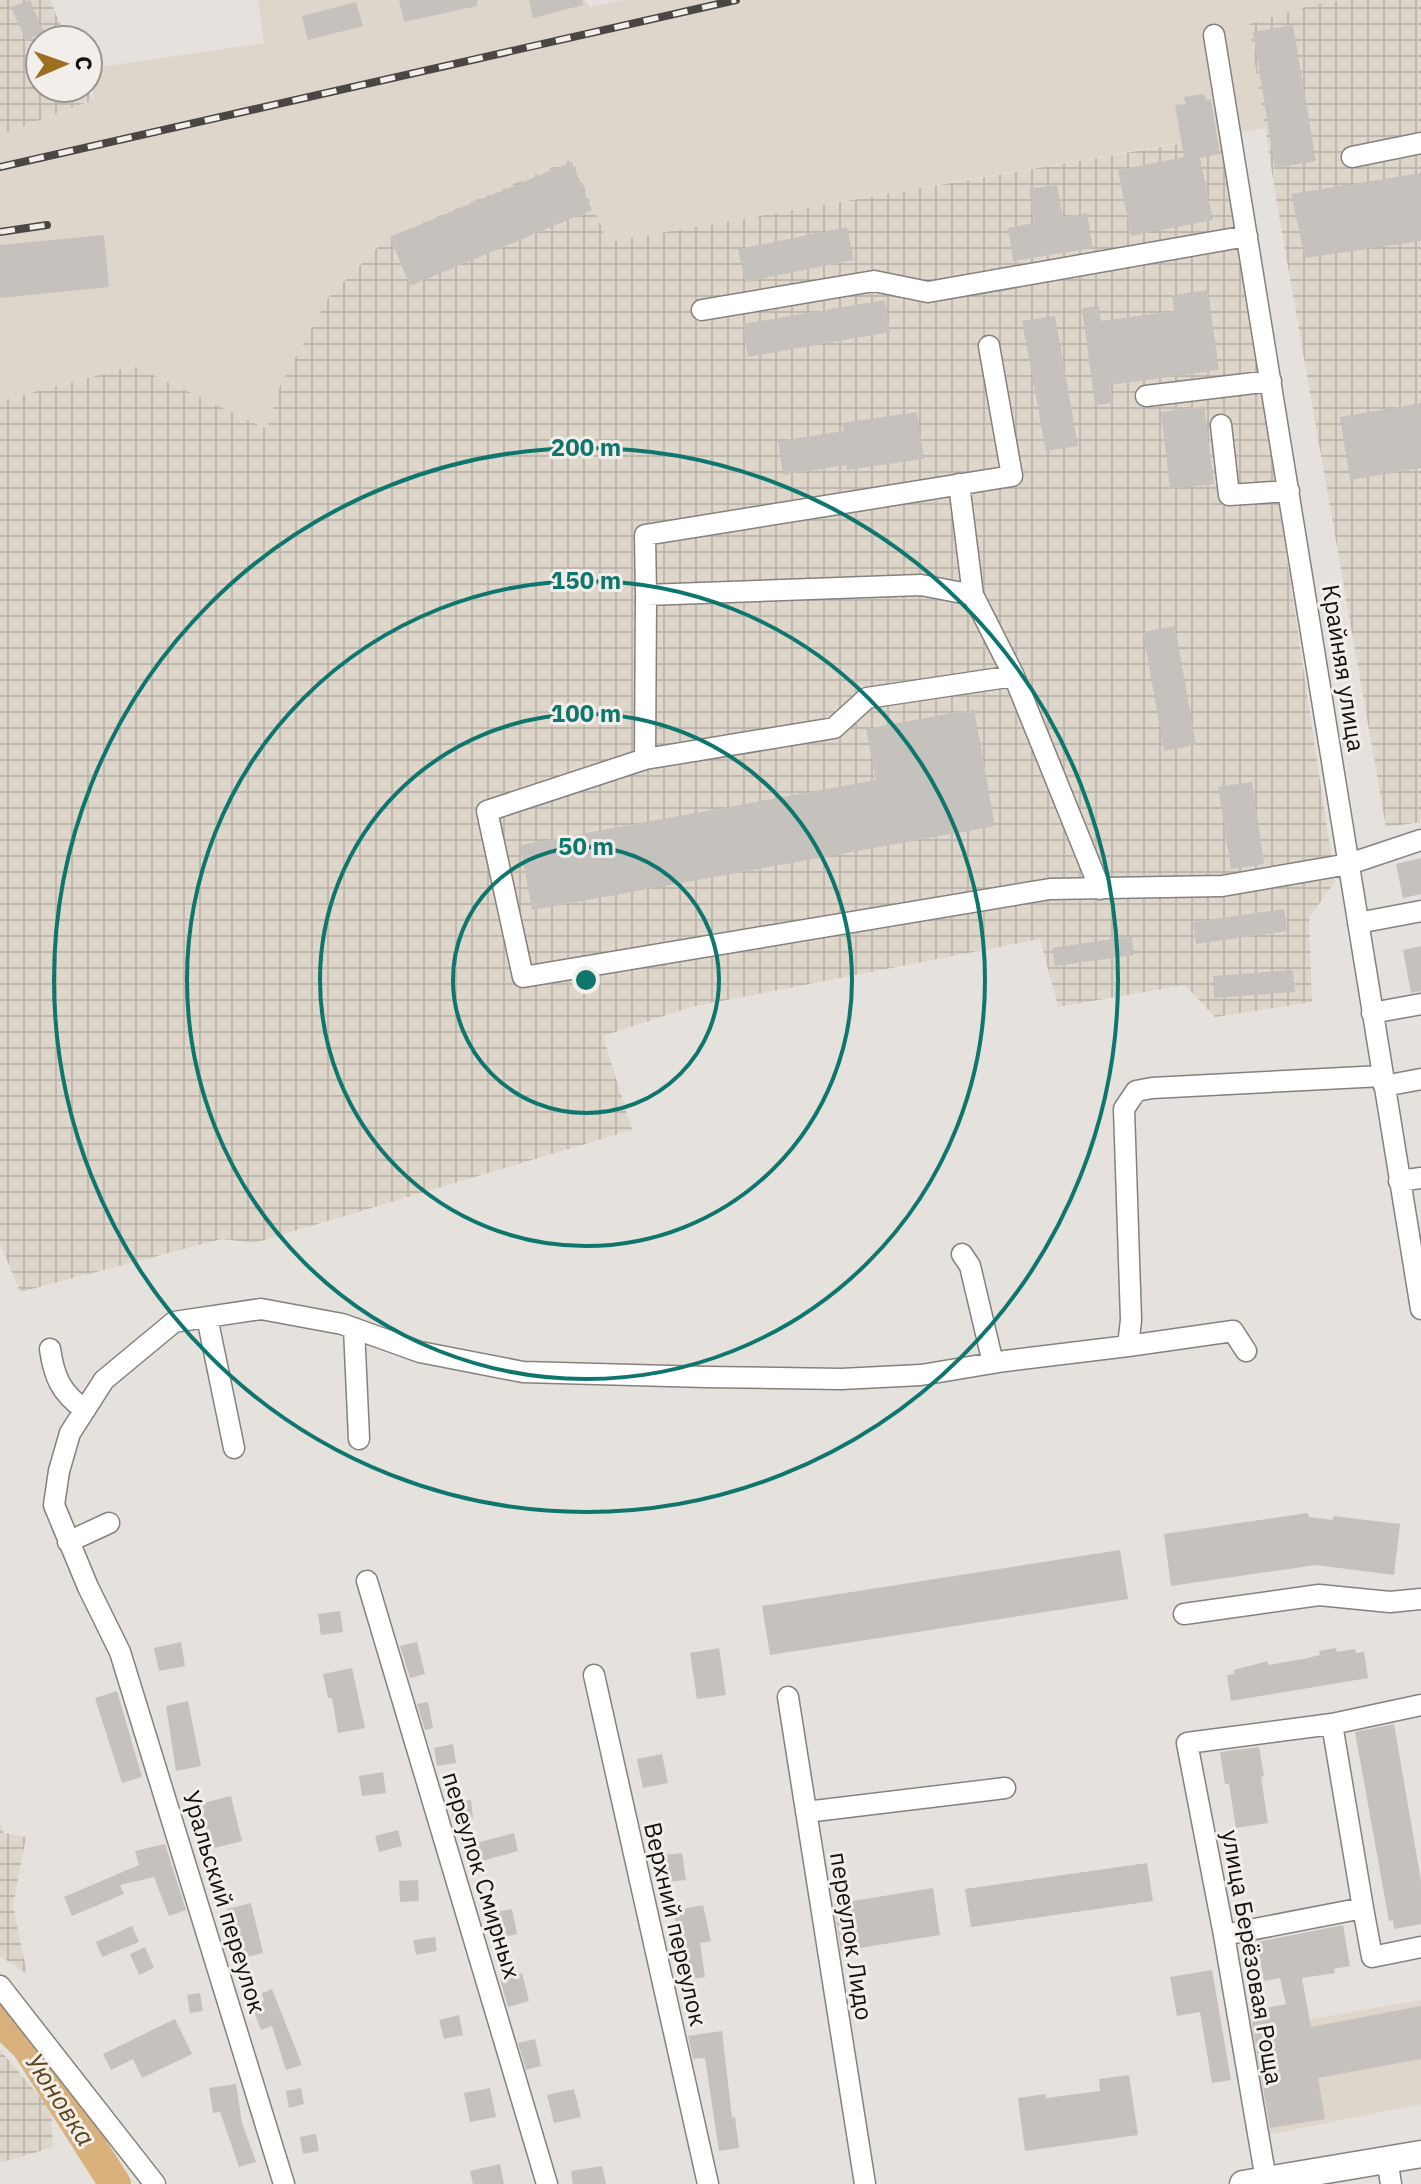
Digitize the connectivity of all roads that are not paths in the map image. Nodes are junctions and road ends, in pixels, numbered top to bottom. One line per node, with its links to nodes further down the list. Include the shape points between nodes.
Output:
1 (1214, 35): 4 (street, Крайняя улица)
2 (1421, 143): 3 (street)
3 (1352, 157)
4 (1247, 236): 5 (street, via 928,292 874,281); 7 (street, Крайняя улица)
5 (702, 310)
6 (989, 346): 10 (street, via 1012,476)
7 (1271, 381): 8 (street); 11 (street, Крайняя улица)
8 (1146, 396)
9 (1221, 425): 11 (street, via 1229,495)
10 (959, 484): 12 (street, via 645,535); 13 (street)
11 (1289, 491): 17 (street, Крайняя улица)
12 (646, 595): 13 (street, via 921,585); 15 (street)
13 (973, 595): 14 (street)
14 (1014, 676): 15 (street, via 867,698 834,728); 18 (street)
15 (645, 759): 18 (street, via 487,811 523,977 1050,889)
16 (1421, 840): 17 (street)
17 (1349, 864): 18 (street, via 1222,886); 20 (street, Крайняя улица)
18 (1100, 889)
19 (1421, 911): 20 (street)
20 (1358, 923): 22 (street, Крайняя улица)
21 (1421, 1004): 22 (street)
22 (1372, 1013): 24 (street, Крайняя улица)
23 (1421, 1079): 24 (street)
24 (1383, 1081): 26 (street, Крайняя улица); 31 (street, via 1136,1091 1124,1109)
25 (1421, 1178): 26 (street)
26 (1399, 1181): 28 (street, Крайняя улица)
27 (962, 1254): 34 (street, via 970,1266)
28 (1421, 1309)
29 (207, 1317): 30 (street, Уральский переулок, via 261,1309); 35 (street, Уральский переулок, via 174,1322 104,1380); 37 (street)
30 (354, 1328): 34 (street, Уральский переулок, via 420,1352 523,1372 841,1379 921,1375); 36 (street)
31 (1128, 1346): 33 (street, Уральский переулок, via 1233,1331); 34 (street, Уральский переулок)
32 (50, 1349): 35 (street, via 66,1397)
33 (1246, 1351)
34 (993, 1363)
35 (85, 1410): 39 (street, Уральский переулок, via 70,1433 54,1505)
36 (359, 1439)
37 (234, 1448)
38 (109, 1523): 39 (street)
39 (68, 1542): 57 (street, Уральский переулок, via 125,1667)
40 (367, 1581): 58 (street, переулок Смирных)
41 (1421, 1599): 42 (street, via 1390,1602 1319,1595)
42 (1184, 1614)
43 (594, 1675): 59 (street, Верхний переулок)
44 (788, 1697): 48 (street, переулок Лидо)
45 (1421, 1705): 46 (street)
46 (1332, 1724): 49 (street); 50 (street, улица Берёзовая Роща, via 1187,1743)
47 (1005, 1788): 48 (street)
48 (806, 1812): 60 (street, переулок Лидо)
49 (1363, 1908): 50 (street); 51 (street, via 1372,1957)
50 (1224, 1935): 55 (street, улица Берёзовая Роща)
51 (1421, 1947)
52 (0, 1986): 56 (street)
53 (1421, 2154): 54 (main road)
54 (1389, 2172): 55 (main road)
55 (1254, 2182)
56 (155, 2184)
57 (284, 2184)
58 (547, 2184)
59 (708, 2184)
60 (865, 2184)

